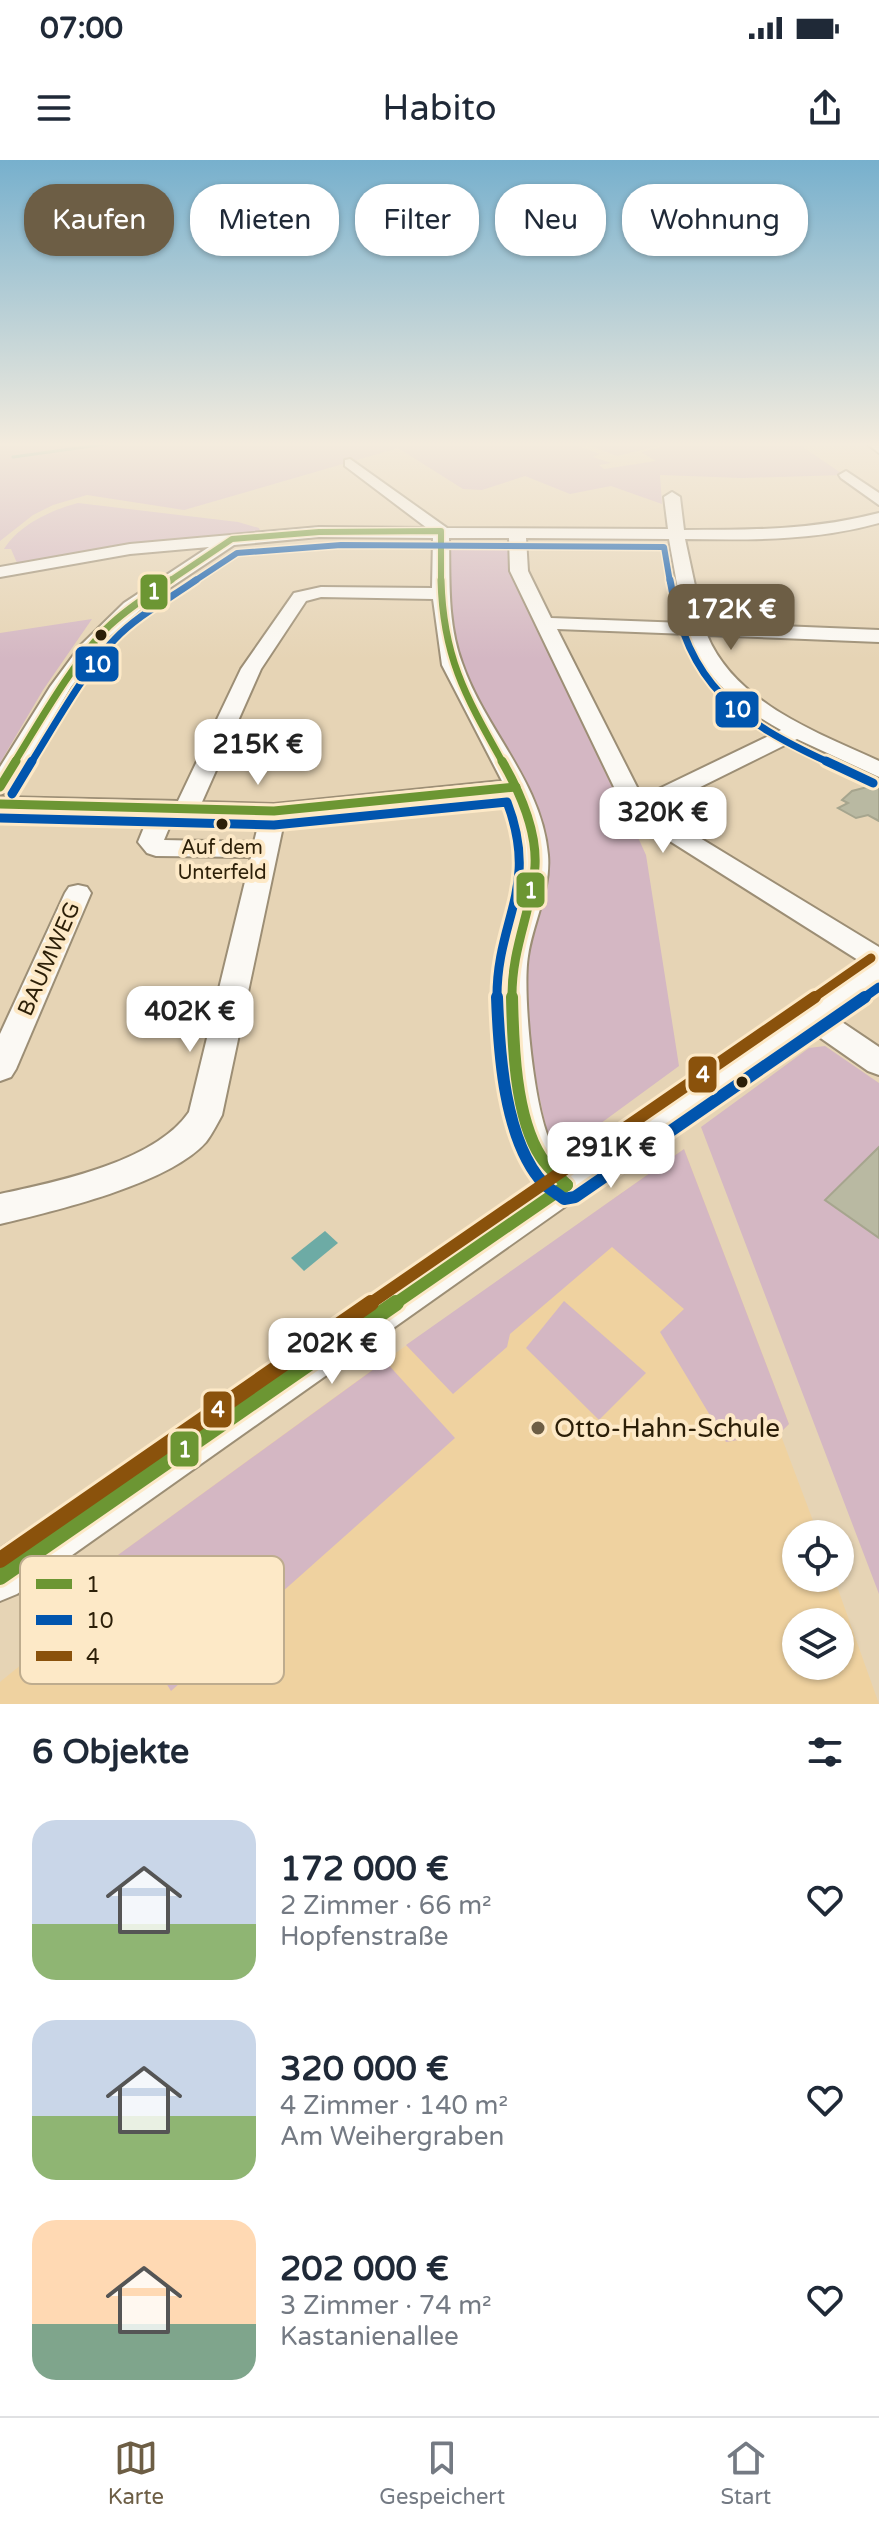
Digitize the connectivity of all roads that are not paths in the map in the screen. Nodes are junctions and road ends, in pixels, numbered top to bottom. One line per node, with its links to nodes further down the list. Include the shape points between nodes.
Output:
1 (420, 515): 4 (street)
2 (674, 515): 6 (street)
3 (879, 518): 6 (street, via 797,534)
4 (441, 531): 5 (street); 7 (street); 11 (street)
5 (517, 532): 6 (street); 12 (street, via 519,571)
6 (676, 533): 13 (street)
7 (232, 539): 8 (street); 9 (street)
8 (168, 545): 9 (street, via 190,549); 10 (street)
9 (200, 560): 17 (street, via 127,610 92,645)
10 (0, 572)
11 (443, 594): 18 (street, via 452,665); 20 (street, via 321,592 300,597 251,669)
12 (546, 623): 13 (street); 21 (street)
13 (696, 628): 14 (street); 15 (street, via 705,653 727,680)
14 (879, 636)
15 (799, 730): 16 (street); 21 (street)
16 (879, 770)
17 (0, 787)
18 (516, 787): 22 (street); 30 (street, via 532,829 536,867 531,905 513,957 511,1008 533,1141 540,1157)
19 (0, 804): 20 (street)
20 (175, 809): 22 (street); 23 (street, via 151,842 156,848)
21 (636, 809): 25 (street)
22 (274, 811): 23 (street)
23 (265, 850): 31 (street, via 199,1128 183,1142 99,1184)
24 (78, 893): 29 (street, BAUMWEG)
25 (879, 960)
26 (879, 970): 27 (street)
27 (812, 1017): 28 (street); 30 (street)
28 (879, 1063)
29 (0, 1069)
30 (567, 1185): 32 (street)
31 (0, 1209)
32 (30, 1556)
33 (20, 1563): 34 (street)
34 (0, 1577)

